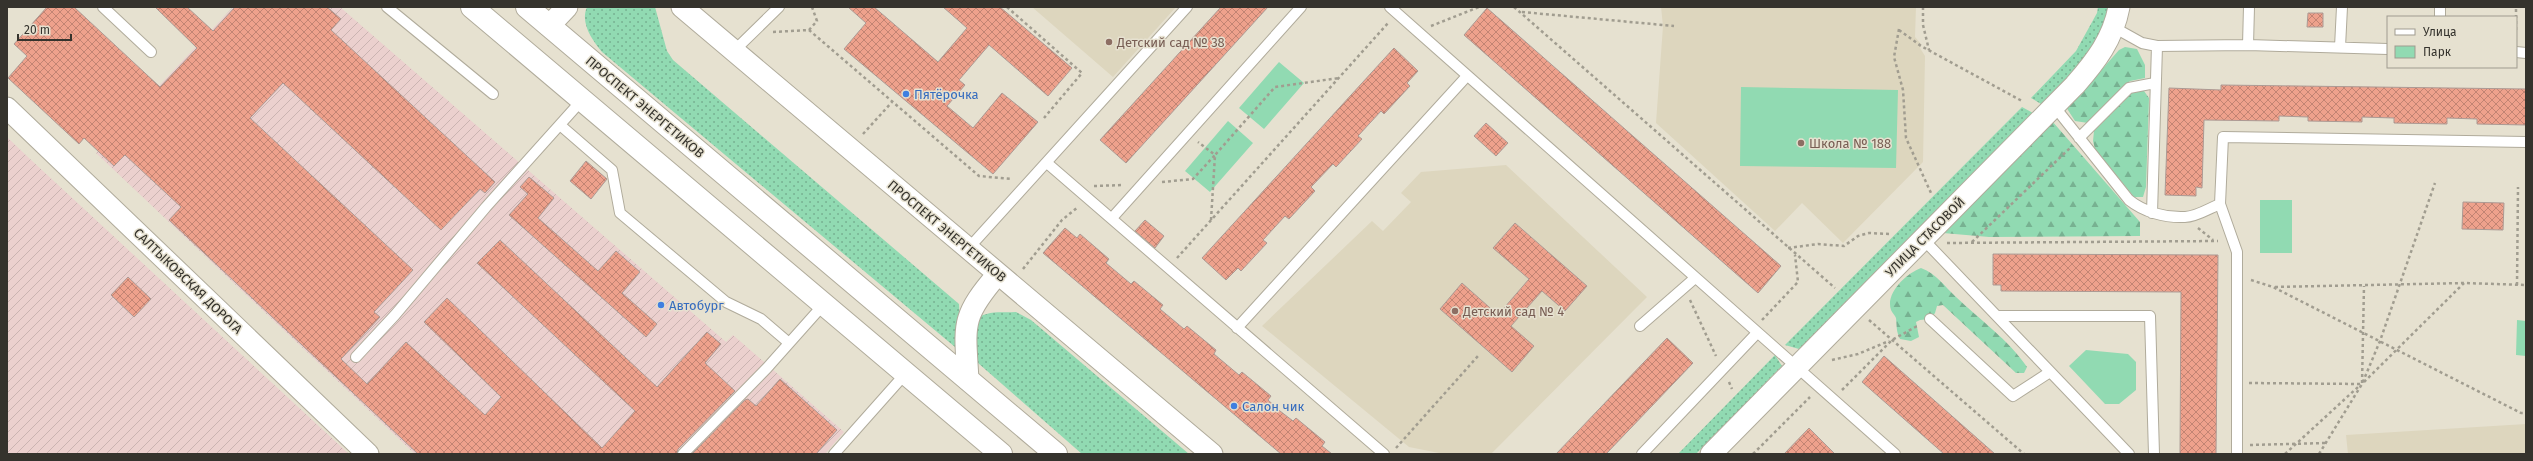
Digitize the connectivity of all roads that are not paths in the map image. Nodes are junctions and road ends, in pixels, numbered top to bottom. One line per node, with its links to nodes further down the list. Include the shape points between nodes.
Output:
1 (103, 7): 21 (lane)
2 (387, 7): 24 (lane)
3 (472, 7): 25 (main road)
4 (526, 7): 14 (main road, ПРОСПЕКТ ЭНЕРГЕТИКОВ)
5 (567, 7): 14 (street)
6 (682, 7): 16 (street, ПРОСПЕКТ ЭНЕРГЕТИКОВ)
7 (779, 7): 16 (lane)
8 (1187, 7): 31 (lane)
9 (1301, 7): 34 (lane)
10 (2119, 7): 15 (street, УЛИЦА СТАСОВОЙ)
11 (2249, 7): 17 (lane)
12 (2342, 7): 19 (lane)
13 (1394, 10): 22 (lane)
14 (549, 26): 50 (main road, ПРОСПЕКТ ЭНЕРГЕТИКОВ)
15 (2115, 28): 18 (lane, via 2142,43); 26 (street, УЛИЦА СТАСОВОЙ, via 2094,64)
16 (742, 44): 36 (street, ПРОСПЕКТ ЭНЕРГЕТИКОВ)
17 (2248, 45): 18 (lane); 19 (lane)
18 (2157, 46): 23 (lane)
19 (2340, 47): 20 (lane)
20 (2387, 49)
21 (151, 52)
22 (1467, 76): 38 (lane); 43 (lane)
23 (2155, 83): 29 (lane, via 2129,88); 33 (lane)
24 (493, 94)
25 (582, 100): 28 (lane); 39 (main road)
26 (2054, 106): 29 (lane); 35 (street, УЛИЦА СТАСОВОЙ)
27 (7, 108): 53 (street, САЛТЫКОВСКАЯ ДОРОГА)
28 (560, 125): 45 (lane, via 612,170 620,213 726,302 761,320); 46 (lane)
29 (2079, 138): 33 (lane, via 2129,200 2140,209)
30 (2526, 142): 32 (lane, via 2223,137)
31 (1047, 163): 34 (lane); 36 (lane)
32 (2220, 204): 33 (lane, via 2186,218); 51 (lane, via 2235,241)
33 (2152, 213)
34 (1112, 218): 43 (lane)
35 (1927, 243): 40 (lane); 47 (street, УЛИЦА СТАСОВОЙ, via 1855,308)
36 (968, 250): 37 (street, ПРОСПЕКТ ЭНЕРГЕТИКОВ)
37 (998, 275): 50 (street, via 970,300 965,330); 58 (street, ПРОСПЕКТ ЭНЕРГЕТИКОВ)
38 (1695, 278): 42 (lane); 44 (lane)
39 (824, 304): 45 (lane); 49 (main road)
40 (1998, 316): 48 (lane); 63 (lane, via 2150,316)
41 (1930, 319): 48 (lane, via 2013,396)
42 (1640, 326)
43 (1237, 328): 59 (lane)
44 (1755, 331): 47 (lane); 60 (lane, via 1722,371)
45 (789, 343): 54 (lane)
46 (356, 357)
47 (1799, 365): 52 (lane, via 1818,388); 61 (street, УЛИЦА СТАСОВОЙ)
48 (2050, 372): 62 (lane)
49 (906, 373): 55 (lane); 56 (main road)
50 (968, 380): 57 (main road, ПРОСПЕКТ ЭНЕРГЕТИКОВ)
51 (2237, 450)
52 (1888, 452)
53 (368, 454)
54 (683, 454)
55 (834, 454)
56 (1001, 454)
57 (1056, 454)
58 (1212, 454)
59 (1384, 454)
60 (1642, 454)
61 (1710, 454)
62 (2129, 454)
63 (2154, 454)

